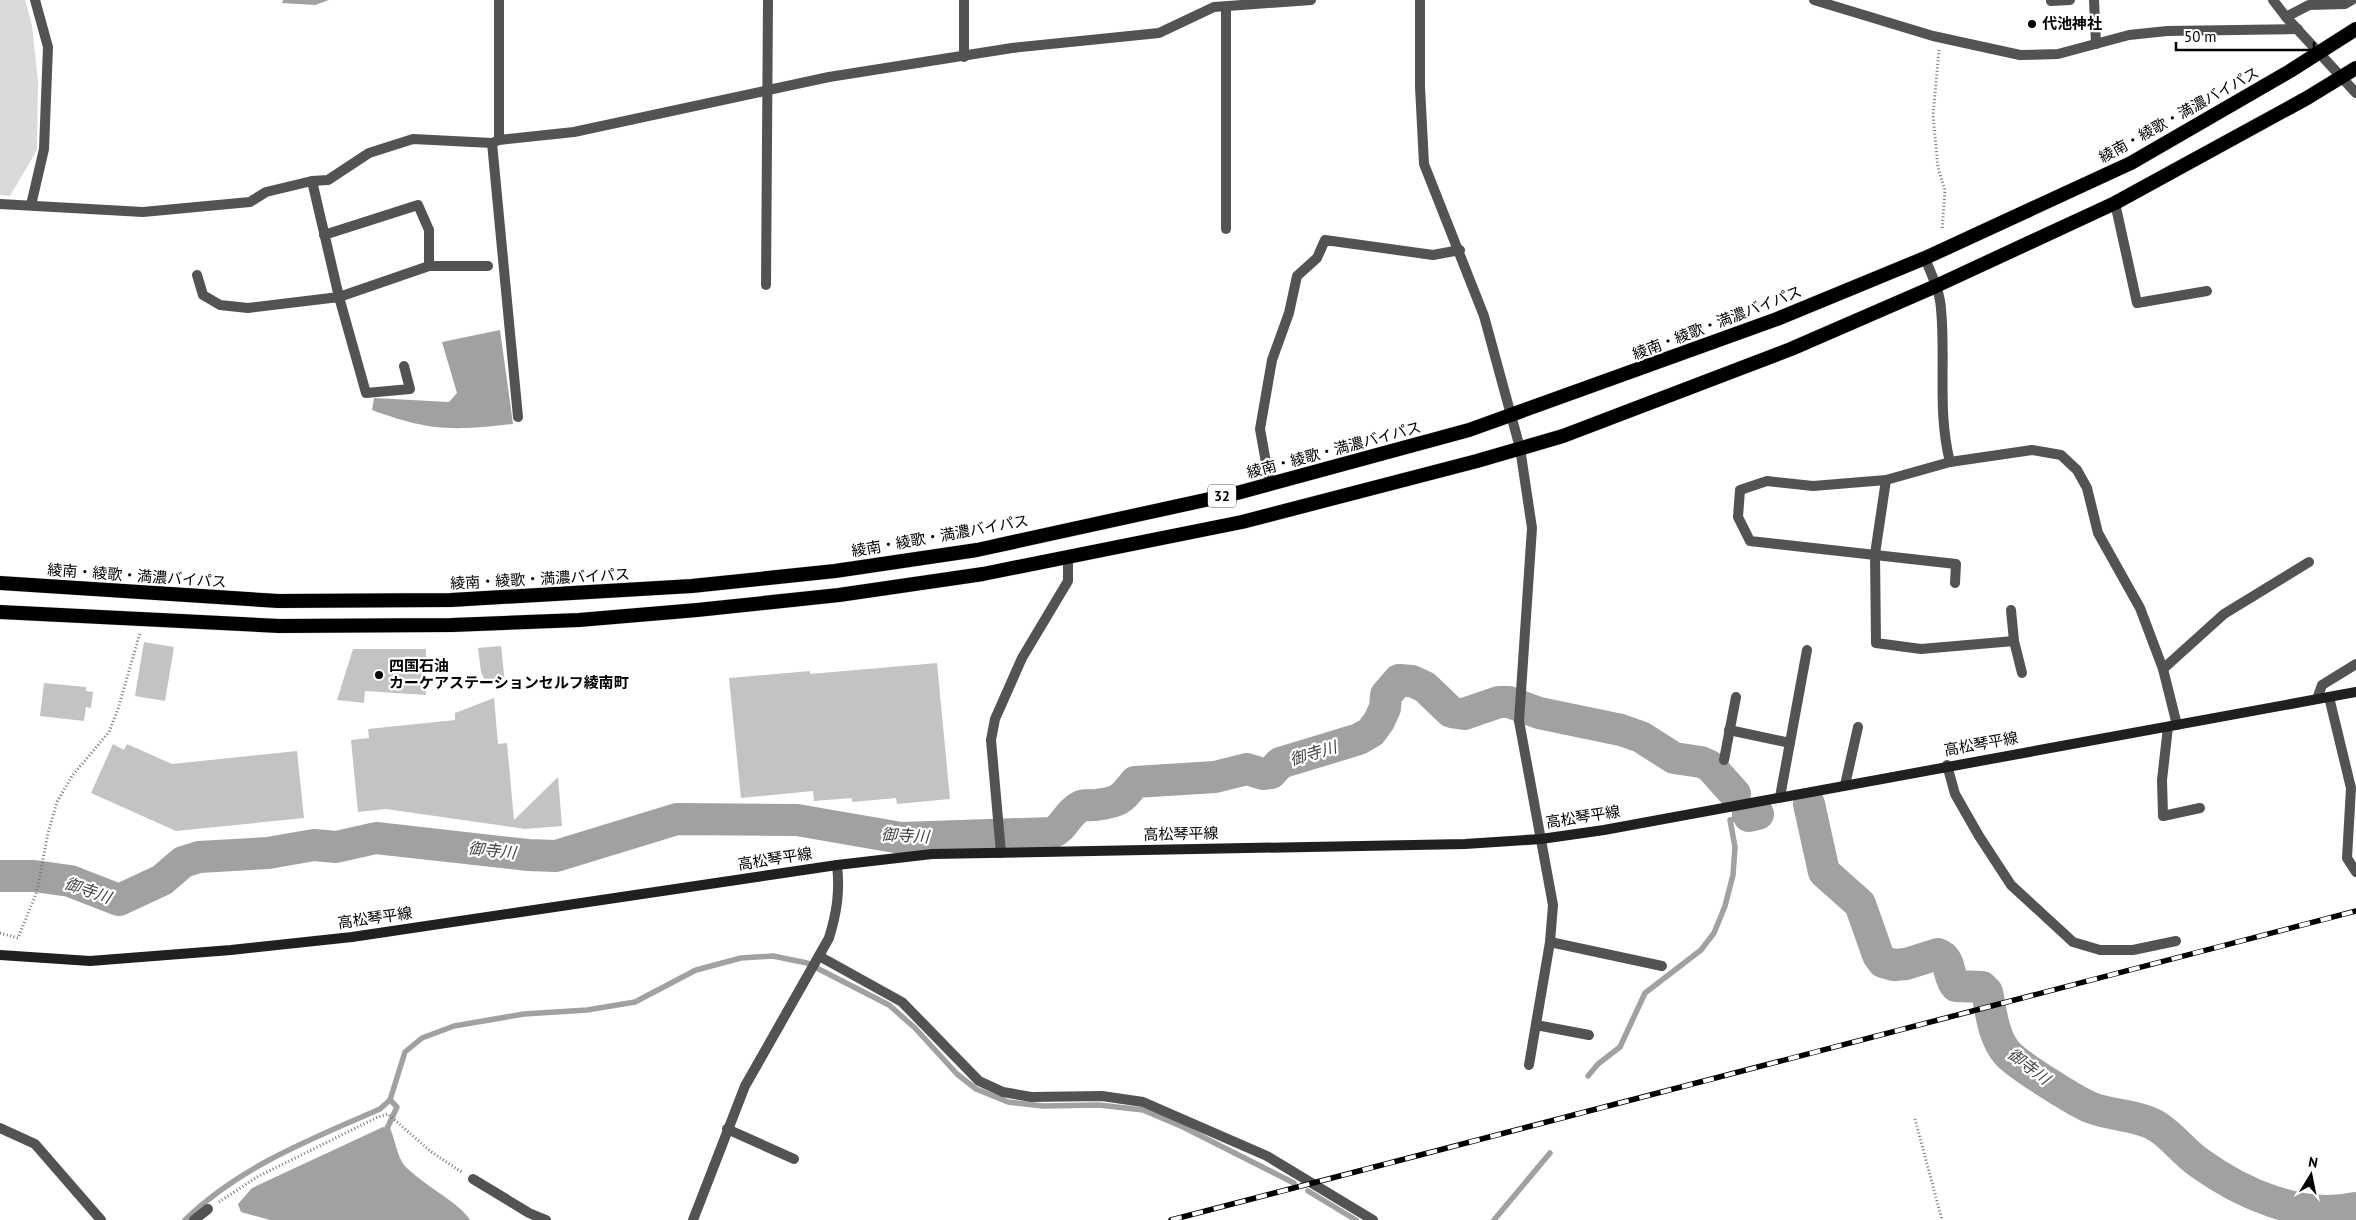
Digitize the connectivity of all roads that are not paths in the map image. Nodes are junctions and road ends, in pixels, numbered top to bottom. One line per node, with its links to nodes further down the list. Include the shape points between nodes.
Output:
1 (34, 0): 29 (street, via 48,47 44,149)
2 (499, 0): 25 (street)
3 (768, 0): 23 (street)
4 (964, 0): 20 (street)
5 (1311, 0): 14 (street)
6 (1420, 0): 32 (street, via 1424,164)
7 (1814, 0): 18 (street, via 1940,38 2020,55 2058,54)
8 (2070, 0): 12 (street)
9 (2094, 0): 18 (street)
10 (2273, 0): 15 (street)
11 (2352, 0): 15 (street, via 2345,4 2309,5)
12 (2051, 1)
13 (1213, 4): 14 (street); 20 (street, via 1159,33 1012,48)
14 (1226, 7): 30 (street)
15 (2286, 18): 16 (street)
16 (2298, 29): 18 (street, via 2167,31 2129,35); 19 (street)
17 (2356, 29): 19 (highway, 綾南・綾歌・満濃バイパス / 32)
18 (2096, 44)
19 (2320, 53): 22 (street); 33 (highway, 綾南・綾歌・満濃バイパス / 32, via 2131,163)
20 (964, 57): 23 (street)
21 (2356, 68): 22 (highway, 32)
22 (2342, 77): 24 (street); 27 (highway, 32)
23 (769, 89): 25 (street, via 574,132); 37 (street)
24 (2356, 93)
25 (495, 142): 26 (street, via 414,139 369,153 328,180); 43 (street)
26 (312, 181): 29 (street, via 266,192 250,202 143,212); 31 (street)
27 (2115, 203): 38 (highway, 32); 39 (street, via 2137,303)
28 (0, 204): 29 (street)
29 (31, 205)
30 (1226, 229)
31 (324, 235): 34 (street, via 418,205 429,230); 40 (street)
32 (1460, 250): 42 (street, via 1484,316); 47 (street, via 1433,255 1325,240 1317,258 1297,276 1289,313 1272,360 1260,429)
33 (1925, 258): 38 (street); 42 (highway, 綾南・綾歌・満濃バイパス / 32, via 1777,319)
34 (429, 266): 35 (street); 40 (street)
35 (488, 266)
36 (197, 275): 40 (street, via 203,295 220,305 248,308)
37 (766, 285)
38 (1936, 286): 44 (highway, 32, via 1791,349 1563,436); 45 (street, via 1941,308 1942,423)
39 (2206, 291)
40 (339, 297): 41 (street, via 366,393 410,388)
41 (404, 366)
42 (1512, 415): 44 (street); 47 (highway, 綾南・綾歌・満濃バイパス / 32)
43 (518, 417)
44 (1520, 448): 49 (highway, 32, via 1242,522); 73 (street, via 1532,528 1519,721)
45 (1950, 462): 46 (street); 58 (street, via 2032,450 2061,455 2077,470 2087,488 2098,533 2140,608)
46 (1886, 480): 48 (street); 48 (street, via 1813,486 1767,481 1740,490 1738,517 1750,541)
47 (1270, 485): 52 (highway, 綾南・綾歌・満濃バイパス / 32, via 977,550 835,571 692,586 451,600 278,601)
48 (1875, 554): 51 (street, via 1956,564); 55 (street, via 1876,643 1920,649)
49 (1068, 556): 54 (highway, 32, via 982,574 839,595 580,620 279,626); 74 (street, via 1068,581 1022,658 995,719 991,740)
50 (2309, 562): 58 (street, via 2224,614)
51 (1955, 582)
52 (0, 583)
53 (2011, 610): 55 (street)
54 (0, 612)
55 (2014, 641): 59 (street)
56 (1807, 650): 67 (street)
57 (2356, 664): 63 (street, via 2322,685)
58 (2163, 669): 64 (street)
59 (2022, 673)
60 (2356, 692): 62 (main road, 高松琴平線)
61 (1736, 697): 66 (street)
62 (2329, 697): 63 (main road, 高松琴平線); 76 (street, via 2351,788 2347,858)
63 (2317, 699): 64 (main road, 高松琴平線)
64 (2172, 726): 69 (main road, 高松琴平線); 72 (street, via 2162,780 2163,816)
65 (1858, 727): 70 (street)
66 (1729, 730): 67 (street); 68 (street)
67 (1790, 743): 71 (street)
68 (1724, 760)
69 (1946, 766): 70 (main road, 高松琴平線); 77 (street, via 1955,794 2011,885 2073,942 2100,950 2125,950)
70 (1845, 784): 71 (main road, 高松琴平線)
71 (1780, 797): 73 (main road, 高松琴平線)
72 (2200, 808)
73 (1540, 839): 74 (main road, 高松琴平線, via 1465,844); 78 (street, via 1553,905)
74 (1001, 853): 75 (main road, 高松琴平線, via 932,854)
75 (837, 865): 79 (main road, 高松琴平線, via 352,937 90,961); 80 (street, via 840,889 837,914)
76 (2356, 872)
77 (2176, 940)
78 (1550, 942): 81 (street); 82 (street)
79 (0, 955)
80 (816, 963): 86 (street, via 745,1086); 94 (street, via 902,1002 979,1081 1003,1092 1031,1097 1102,1096 1143,1102 1267,1156)
81 (1662, 966)
82 (1536, 1025): 83 (street); 84 (street)
83 (1589, 1035)
84 (1529, 1065)
85 (0, 1128): 90 (street, via 36,1144)
86 (727, 1128): 87 (street); 93 (street)
87 (794, 1159)
88 (473, 1179): 92 (street)
89 (208, 1209): 91 (street)
90 (101, 1220)
91 (194, 1220)
92 (546, 1220)
93 (693, 1220)
94 (1373, 1220)

